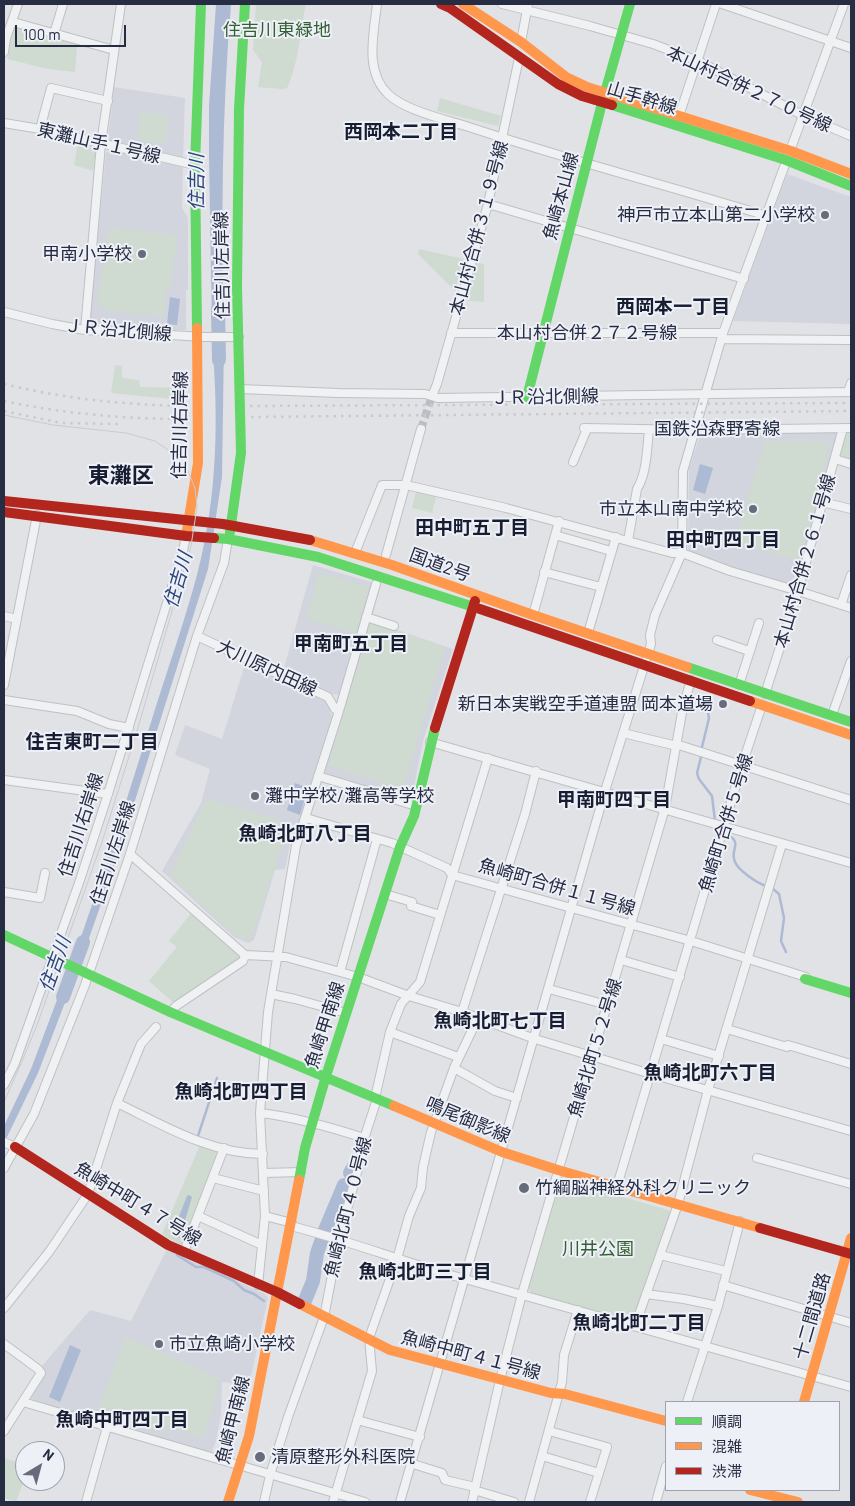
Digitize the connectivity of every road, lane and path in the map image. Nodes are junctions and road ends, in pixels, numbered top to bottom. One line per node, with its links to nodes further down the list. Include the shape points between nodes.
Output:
1 (18, 4): 15 (street)
2 (63, 4): 16 (street)
3 (121, 4): 22 (street)
4 (201, 4): 37 (main road, 住吉川右岸線)
5 (245, 4): 50 (main road, 住吉川左岸線, via 238,138)
6 (377, 4): 33 (street, via 372,57 375,75 388,94 402,105)
7 (441, 4): 24 (main road, 山手幹線)
8 (467, 4): 20 (main road, 山手幹線)
9 (502, 4): 14 (street, 本山村合併２７０号線)
10 (630, 4): 17 (main road, 魚崎本山線)
11 (716, 4): 25 (street)
12 (722, 4): 19 (street)
13 (844, 4): 19 (street)
14 (528, 7): 17 (street, 本山村合併２７０号線); 20 (street)
15 (13, 22): 16 (street); 18 (street)
16 (54, 34): 22 (street)
17 (620, 35): 25 (street, 本山村合併２７０号線); 26 (main road, 魚崎本山線)
18 (5, 38): 23 (street)
19 (830, 41): 21 (street); 29 (street)
20 (521, 42): 26 (main road, 山手幹線, via 566,78)
21 (851, 48)
22 (114, 50): 27 (street)
23 (4, 52)
24 (519, 58): 26 (main road, 山手幹線, via 582,96); 33 (street, 本山村合併３１９号線)
25 (698, 61): 28 (street); 29 (street, 本山村合併２７０号線)
26 (603, 98): 28 (main road, 山手幹線); 35 (main road, 山手幹線); 36 (main road, 魚崎本山線)
27 (108, 101): 31 (street, via 51,88); 34 (street)
28 (678, 116): 35 (main road, 山手幹線)
29 (804, 116): 32 (street, 本山村合併２７０号線); 35 (street)
30 (4, 123): 31 (street, 東灘山手１号線)
31 (40, 129): 34 (street, 東灘山手１号線)
32 (851, 136)
33 (503, 138): 36 (street); 40 (street, 本山村合併３１９号線)
34 (101, 144): 37 (street, 東灘山手１号線); 45 (street)
35 (788, 156): 38 (main road, 山手幹線); 39 (main road, 山手幹線); 41 (street)
36 (586, 163): 41 (street); 42 (main road, 魚崎本山線)
37 (195, 165): 48 (main road, 住吉川右岸線)
38 (851, 174)
39 (851, 186)
40 (488, 204): 42 (street); 46 (street, 本山村合併３１９号線)
41 (767, 216): 43 (street)
42 (569, 228): 43 (street); 47 (main road, 魚崎本山線)
43 (744, 280): 49 (street)
44 (4, 312): 45 (street, ＪＲ沿北側線)
45 (85, 330): 48 (street, ＪＲ沿北側線)
46 (451, 333): 47 (street, 本山村合併２７２号線); 56 (street, 本山村合併３１９号線)
47 (543, 334): 49 (street, 本山村合併２７２号線); 57 (main road, 魚崎本山線)
48 (200, 336): 50 (street, ＪＲ沿北側線); 71 (main road, 住吉川右岸線)
49 (723, 336): 51 (street, 本山村合併２７２号線); 55 (street)
50 (235, 338): 53 (main road, 住吉川左岸線)
51 (851, 340)
52 (851, 382): 54 (street)
53 (240, 389): 56 (street, ＪＲ沿北側線); 73 (main road, 住吉川左岸線, via 241,453)
54 (850, 392): 55 (street, ＪＲ沿北側線)
55 (706, 394): 57 (street, ＪＲ沿北側線); 61 (street)
56 (432, 396): 57 (street, ＪＲ沿北側線)
57 (527, 397)
58 (847, 428): 61 (street, 国鉄沿森野寄線); 62 (street, 本山村合併２６１号線)
59 (421, 429): 65 (street)
60 (649, 430): 61 (street, 国鉄沿森野寄線); 63 (street, 国鉄沿森野寄線, via 585,428); 78 (street)
61 (695, 430): 81 (street, via 683,470)
62 (835, 458): 64 (street); 67 (street, 本山村合併２６１号線)
63 (573, 462)
64 (851, 464)
65 (406, 485): 72 (street); 80 (street, via 382,485); 82 (street)
66 (4, 501): 69 (main road, 国道2号)
67 (822, 502): 68 (street); 87 (street, 本山村合併２６１号線)
68 (851, 509)
69 (38, 511): 70 (main road, 国道2号); 71 (main road, 国道2号); 75 (main road, 国道2号); 95 (street)
70 (4, 512)
71 (194, 521): 73 (main road, 国道2号); 75 (main road, 住吉川右岸線)
72 (559, 521): 74 (street); 76 (street)
73 (227, 525): 77 (main road, 住吉川左岸線); 80 (main road, 国道2号, via 289,535)
74 (554, 535): 79 (street); 83 (street)
75 (191, 536): 77 (main road, 国道2号); 115 (street, 住吉川右岸線, via 180,561)
76 (616, 537): 78 (street); 79 (street)
77 (224, 539): 90 (main road, 国道2号, via 318,557); 99 (street, 住吉川左岸線, via 224,563)
78 (628, 541): 81 (street)
79 (611, 551): 86 (street)
80 (355, 553): 88 (main road, 国道2号)
81 (682, 553): 87 (street, via 730,572); 102 (street, via 656,615)
82 (386, 555)
83 (544, 572): 86 (street); 92 (street)
84 (851, 575): 89 (street)
85 (376, 584): 94 (street)
86 (601, 587): 98 (street)
87 (798, 590): 89 (street); 109 (street, 本山村合併２６１号線)
88 (476, 595): 90 (main road, 魚崎甲南線); 92 (main road, 国道2号)
89 (841, 604): 91 (street)
90 (473, 607): 104 (main road, 国道2号); 118 (main road, 魚崎甲南線)
91 (851, 608)
92 (533, 614): 98 (main road, 国道2号)
93 (4, 616): 95 (street)
94 (366, 617): 97 (street); 112 (street)
95 (17, 619): 108 (street)
96 (759, 623): 101 (street)
97 (394, 626)
98 (588, 633): 102 (main road, 国道2号)
99 (197, 636): 112 (street, 大川原内田線, via 328,697 334,709); 135 (street, 住吉川左岸線)
100 (717, 640): 101 (street)
101 (749, 651): 107 (street)
102 (648, 654): 104 (street); 107 (main road, 国道2号)
103 (851, 660): 105 (street)
104 (645, 664): 106 (main road, 国道2号); 116 (street)
105 (849, 673): 113 (street)
106 (691, 680): 111 (main road, 国道2号); 119 (street, 魚崎北町５２号線)
107 (739, 685): 109 (main road, 国道2号)
108 (4, 686)
109 (766, 694): 113 (main road, 国道2号)
110 (4, 700): 115 (street, via 77,711)
111 (762, 705): 117 (main road, 国道2号); 121 (street, 魚崎町合併５号線)
112 (339, 711): 123 (street)
113 (832, 715): 114 (main road, 国道2号)
114 (851, 722)
115 (129, 728): 126 (street, 住吉川右岸線)
116 (623, 733): 119 (street); 125 (street)
117 (851, 735)
118 (430, 742): 120 (street); 128 (main road, 魚崎甲南線)
119 (677, 746): 121 (street); 129 (street, 魚崎北町５２号線)
120 (488, 758): 122 (street); 138 (street, 魚崎北町４０号線)
121 (742, 765): 127 (street); 131 (street, 魚崎町合併５号線)
122 (536, 771): 125 (street); 139 (street)
123 (318, 776): 128 (street); 130 (street)
124 (4, 780): 126 (street)
125 (605, 791): 129 (street); 142 (street)
126 (108, 794): 150 (street, 住吉川右岸線)
127 (851, 800)
128 (416, 806): 134 (main road, 魚崎甲南線)
129 (665, 808): 131 (street); 144 (street, 魚崎北町５２号線)
130 (306, 818): 132 (street, 魚崎町合併１１号線); 148 (street, via 296,846)
131 (724, 826): 133 (street); 146 (street, 魚崎町合併５号線)
132 (377, 839): 134 (street, 魚崎町合併１１号線); 152 (street)
133 (782, 844): 136 (street); 149 (street)
134 (400, 847): 138 (street, 魚崎町合併１１号線, via 447,868); 141 (main road, 魚崎甲南線)
135 (130, 854): 147 (street); 153 (street, 住吉川左岸線)
136 (851, 863)
137 (45, 873): 140 (street, via 40,898)
138 (452, 875): 139 (street, 魚崎町合併１１号線); 143 (street, 魚崎北町４０号線)
139 (502, 889): 142 (street, 魚崎町合併１１号線); 163 (street)
140 (4, 892)
141 (385, 894): 143 (street); 154 (main road, 魚崎甲南線)
142 (571, 909): 144 (street, 魚崎町合併１１号線); 157 (street)
143 (440, 915): 160 (street, 魚崎北町４０号線, via 420,982)
144 (632, 925): 146 (street, 魚崎町合併１１号線); 151 (street, 魚崎北町５２号線)
145 (4, 935): 150 (main road)
146 (691, 941): 149 (street, 魚崎町合併１１号線); 155 (street, 魚崎町合併５号線)
147 (245, 955): 148 (street); 162 (street, via 243,961)
148 (278, 958): 152 (street, via 286,957); 159 (street)
149 (748, 959): 156 (street, 魚崎町合併１１号線); 167 (street)
150 (58, 960): 153 (main road, 鳴尾御影線); 179 (street, 住吉川右岸線)
151 (621, 960): 155 (street); 161 (street, 魚崎北町５２号線)
152 (340, 972): 154 (street)
153 (88, 975): 162 (main road, 鳴尾御影線); 190 (street, 住吉川左岸線, via 48,1082)
154 (358, 977): 160 (street); 164 (main road, 魚崎甲南線)
155 (680, 977): 170 (street, 魚崎町合併５号線)
156 (806, 978): 158 (main road, 魚崎町合併１１号線)
157 (549, 989): 161 (street); 169 (street)
158 (851, 993)
159 (271, 994): 164 (street); 171 (street)
160 (409, 996): 163 (street); 168 (street, 魚崎北町４０号線)
161 (608, 1006): 172 (street, 魚崎北町５２号線)
162 (170, 1012): 171 (main road, 鳴尾御影線)
163 (462, 1012): 165 (street)
164 (346, 1013): 178 (main road, 魚崎甲南線)
165 (478, 1018): 169 (street); 174 (street)
166 (156, 1028): 183 (street, via 141,1044)
167 (727, 1030): 173 (street); 175 (street)
168 (390, 1032): 174 (street); 181 (street, 魚崎北町４０号線)
169 (535, 1039): 172 (street); 182 (street)
170 (661, 1039): 173 (street); 177 (street, 魚崎町合併５号線)
171 (265, 1051): 178 (main road, 鳴尾御影線); 184 (street)
172 (592, 1056): 177 (street); 196 (street, 魚崎北町５２号線)
173 (719, 1056): 180 (street)
174 (458, 1057): 176 (street)
175 (851, 1064)
176 (454, 1068): 182 (street); 186 (street)
177 (651, 1074): 180 (street); 201 (street, 魚崎町合併５号線)
178 (326, 1076): 181 (main road, 鳴尾御影線); 185 (main road, 魚崎甲南線)
179 (4, 1085)
180 (708, 1090): 187 (street); 204 (street)
181 (376, 1098): 186 (main road, 鳴尾御影線); 188 (street, 魚崎北町４０号線)
182 (518, 1098): 192 (street)
183 (117, 1103): 191 (street, via 197,1141); 203 (street)
184 (260, 1114): 185 (street); 193 (street)
185 (313, 1122): 188 (street); 197 (main road, 魚崎甲南線)
186 (435, 1123): 192 (main road, 鳴尾御影線); 215 (street, via 421,1188)
187 (851, 1131)
188 (364, 1138): 210 (street, 魚崎北町４０号線)
189 (4, 1142): 190 (street)
190 (15, 1147): 195 (street, 住吉川左岸線); 203 (main road, 魚崎中町４７号線)
191 (224, 1148): 193 (street, via 246,1154); 199 (street)
192 (502, 1152): 196 (main road, 鳴尾御影線); 217 (street)
193 (263, 1154): 198 (street)
194 (757, 1158): 200 (street)
195 (4, 1168)
196 (558, 1170): 201 (main road, 鳴尾御影線); 221 (street, 魚崎北町５２号線)
197 (301, 1172): 198 (street); 208 (main road, 魚崎甲南線)
198 (264, 1173): 202 (street)
199 (213, 1178): 202 (street); 205 (street)
200 (851, 1184)
201 (617, 1186): 204 (main road, 鳴尾御影線)
202 (264, 1191): 206 (street)
203 (88, 1194): 212 (main road, 魚崎中町４７号線); 224 (street, via 49,1252)
204 (678, 1204): 207 (main road, 鳴尾御影線); 214 (street)
205 (198, 1216): 211 (street); 212 (street)
206 (265, 1216): 208 (street); 211 (street)
207 (740, 1221): 213 (main road, 鳴尾御影線); 216 (street)
208 (291, 1224): 210 (street); 220 (main road, 魚崎甲南線)
209 (851, 1238): 213 (main road, 十二間道路)
210 (339, 1239): 215 (street); 227 (street, 魚崎北町４０号線)
211 (262, 1245): 218 (street)
212 (184, 1252): 218 (main road, 魚崎中町４７号線)
213 (849, 1253): 226 (main road, 十二間道路)
214 (660, 1255): 216 (street); 222 (street)
215 (397, 1259): 217 (street); 230 (street)
216 (726, 1271): 219 (street)
217 (465, 1279): 221 (street); 233 (street)
218 (258, 1285): 220 (main road, 魚崎中町４７号線)
219 (723, 1285): 223 (street); 226 (street)
220 (277, 1292): 227 (main road, 魚崎中町４１号線); 249 (main road, 魚崎甲南線, via 249,1436)
221 (522, 1294): 225 (street); 235 (street, 魚崎北町５２号線)
222 (646, 1294): 223 (street); 229 (street)
223 (718, 1306): 232 (street)
224 (4, 1308)
225 (578, 1310): 229 (street); 237 (street, via 564,1354)
226 (828, 1316): 228 (street); 234 (main road, 十二間道路)
227 (324, 1317): 230 (main road, 魚崎中町４１号線); 252 (street, 魚崎北町４０号線)
228 (851, 1323)
229 (635, 1326): 232 (street)
230 (370, 1338): 233 (main road, 魚崎中町４１号線, via 390,1350); 241 (street, via 372,1371)
231 (4, 1344): 240 (street, via 40,1373)
232 (706, 1347): 234 (street); 238 (street)
233 (440, 1364): 235 (main road, 魚崎中町４１号線); 246 (street)
234 (811, 1376): 236 (street); 239 (main road, 十二間道路)
235 (500, 1380): 237 (main road, 魚崎中町４１号線); 253 (street, 魚崎北町５２号線)
236 (851, 1387)
237 (558, 1394): 242 (main road, 魚崎中町４１号線); 245 (street)
238 (687, 1401)
239 (804, 1401)
240 (23, 1402): 243 (street); 244 (street)
241 (357, 1420): 246 (street); 255 (street)
242 (665, 1421)
243 (108, 1427): 249 (street); 257 (street)
244 (4, 1431)
245 (549, 1431): 247 (street); 251 (street, via 607,1446)
246 (420, 1437): 248 (street)
247 (542, 1456): 251 (street); 265 (street)
248 (413, 1464): 253 (street, via 442,1473 445,1480); 262 (street)
249 (239, 1466): 252 (street); 258 (main road, 魚崎甲南線)
250 (665, 1470): 267 (street)
251 (599, 1473): 266 (street)
252 (270, 1475): 255 (street); 259 (street, 魚崎北町４０号線)
253 (475, 1489): 263 (street, 魚崎北町５２号線); 264 (street)
254 (755, 1491): 256 (main road)
255 (335, 1494): 260 (street); 261 (street)
256 (778, 1496): 268 (main road)
257 (86, 1502)
258 (228, 1502)
259 (264, 1502)
260 (333, 1502)
261 (366, 1502)
262 (400, 1502)
263 (472, 1502)
264 (514, 1502)
265 (529, 1502)
266 (590, 1502)
267 (656, 1502)
268 (798, 1502)

